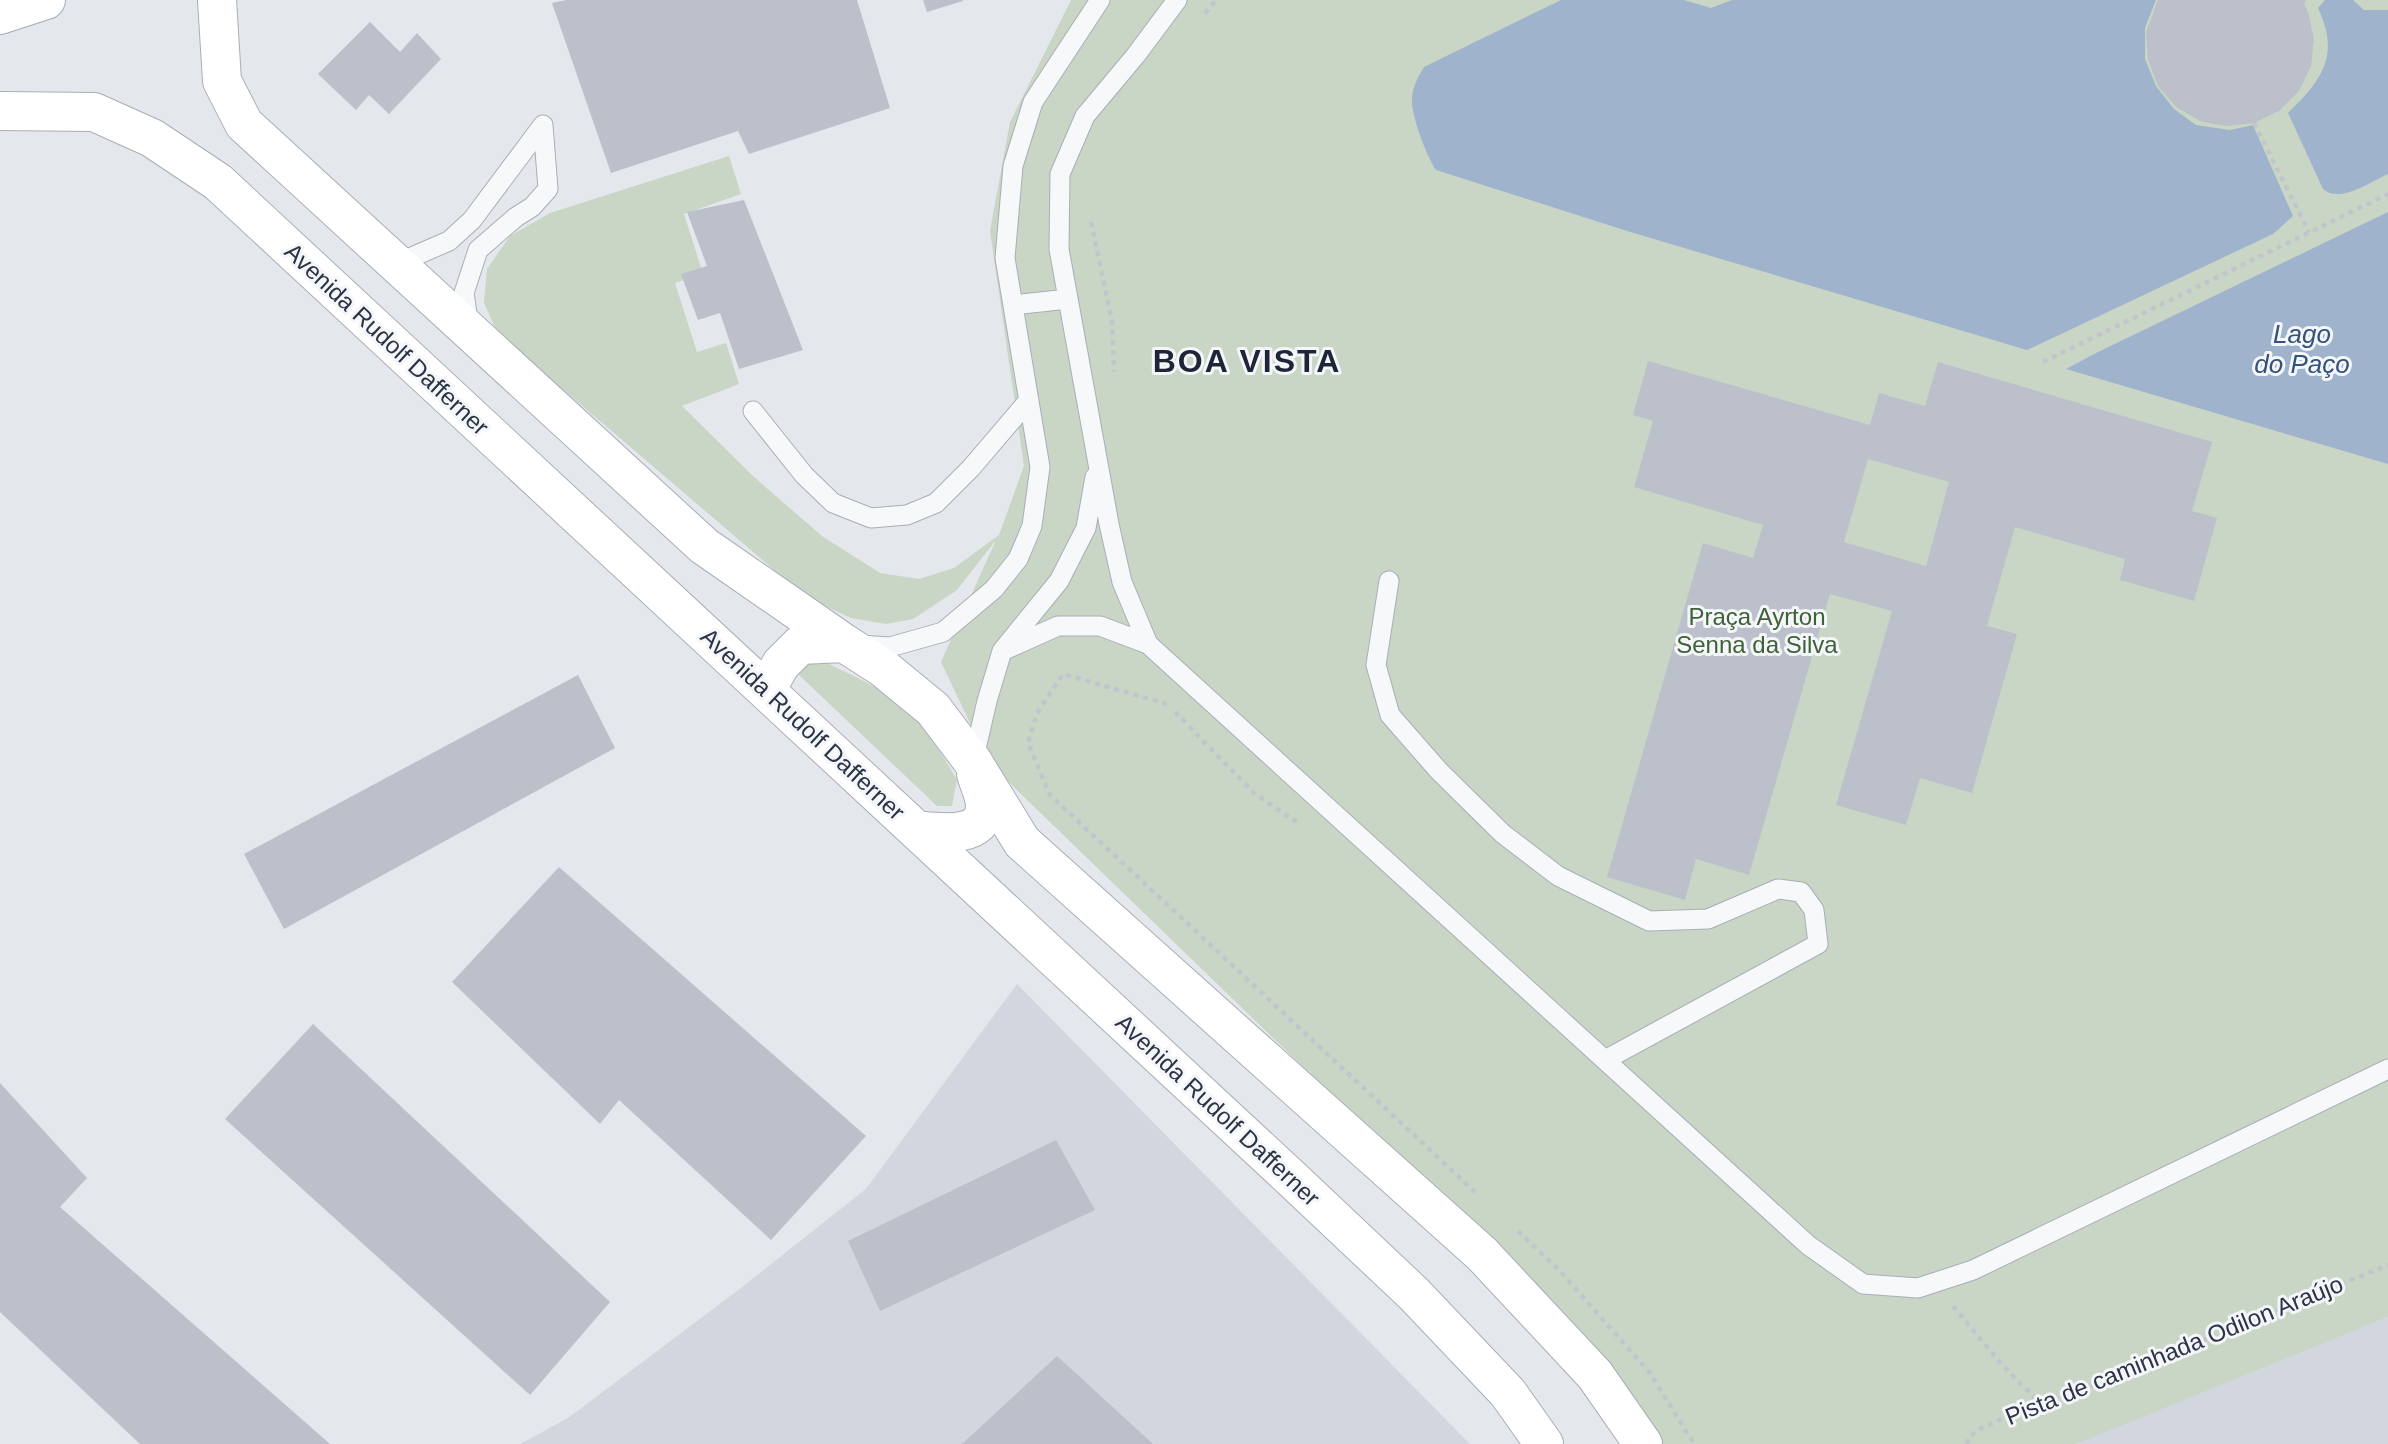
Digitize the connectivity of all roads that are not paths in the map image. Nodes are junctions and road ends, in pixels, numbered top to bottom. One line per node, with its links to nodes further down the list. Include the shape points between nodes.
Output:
1 (46, 0): 5 (main road)
2 (217, 0): 7 (main road, via 222,81 244,124)
3 (1100, 0): 9 (lane, via 1033,102 1013,166 1005,258)
4 (1177, 0): 8 (lane, via 1085,116 1060,174 1059,249)
5 (0, 15)
6 (0, 111): 18 (main road, Avenida Rudolf Dafferner, via 94,112 152,138 218,182)
7 (396, 264): 10 (main road); 10 (lane, via 449,241 472,220 543,125 548,189 478,250 464,293)
8 (1068, 299): 9 (lane); 13 (lane)
9 (1013, 305): 11 (lane)
10 (469, 331): 15 (main road, via 704,546)
11 (1029, 400): 12 (lane, via 936,503 907,515 871,518 833,503 804,475); 15 (lane, via 1040,467 1032,526 1018,559 994,589 943,632 890,647)
12 (753, 411)
13 (1098, 462): 16 (lane, via 1122,582); 17 (lane, via 1086,528 1059,581)
14 (1389, 580): 21 (lane, via 1376,664 1390,715 1439,771 1514,842 1558,876 1649,920 1708,919 1778,889 1801,892 1814,910 1818,944)
15 (844, 643): 18 (main road, via 800,645 781,664); 19 (main road, via 933,709)
16 (1148, 645): 17 (lane, via 1100,626 1058,626); 21 (lane)
17 (1002, 651): 19 (lane)
18 (766, 690): 20 (main road, Avenida Rudolf Dafferner)
19 (973, 762): 20 (main road, via 985,807 978,823 954,833); 24 (main road, via 1022,842 1482,1254 1595,1375)
20 (916, 830): 23 (main road, Avenida Rudolf Dafferner, via 1414,1294 1508,1394)
21 (1605, 1060): 22 (lane, via 1808,1245 1863,1284 1918,1287 1973,1270)
22 (2388, 1069)
23 (1545, 1444)
24 (1643, 1444)

